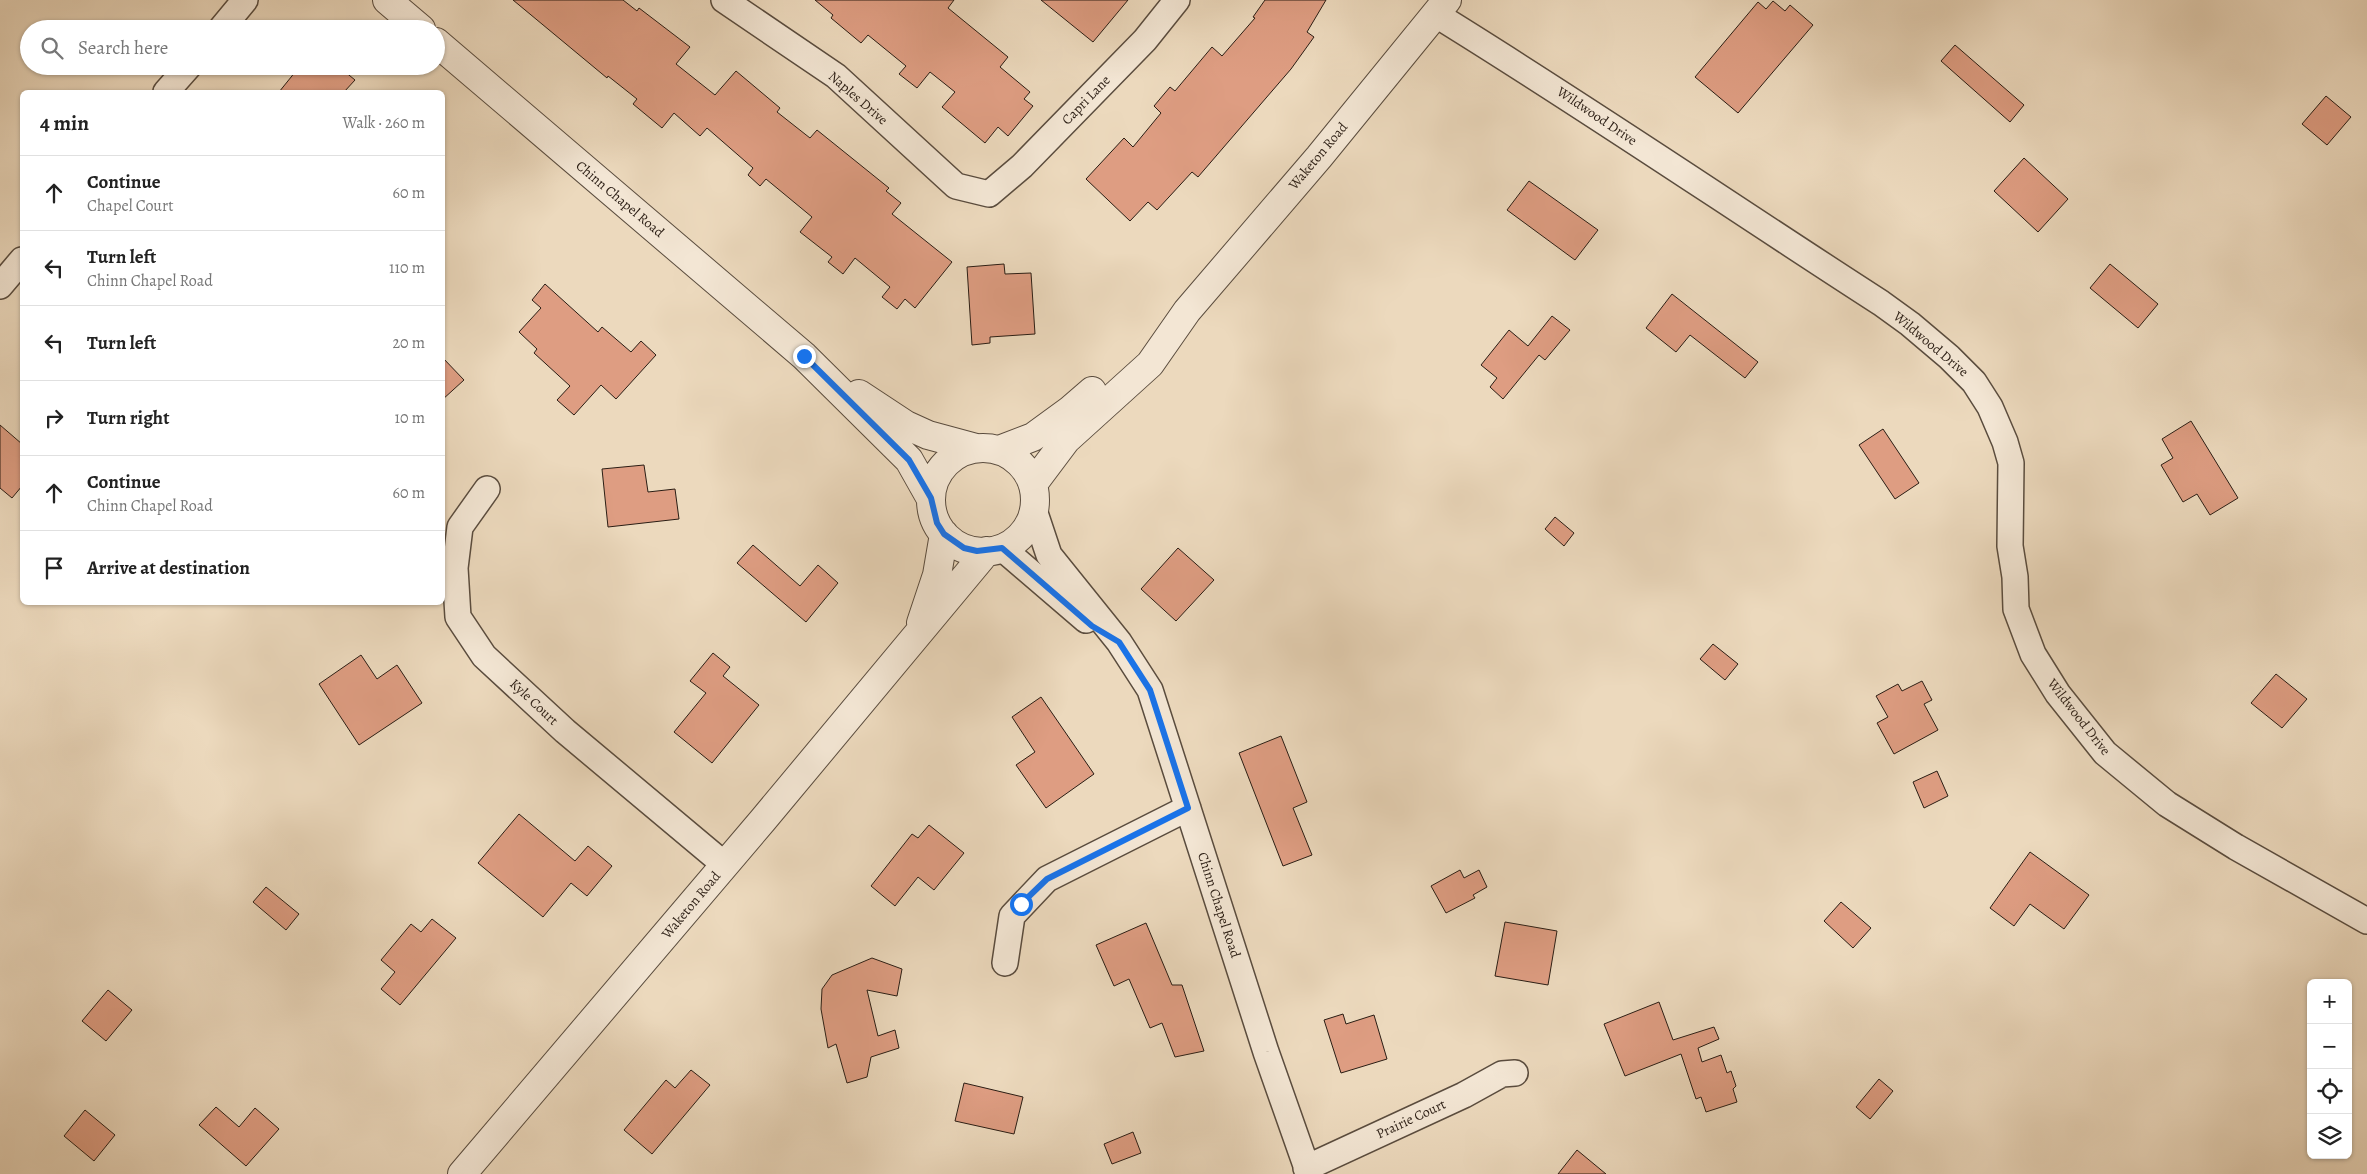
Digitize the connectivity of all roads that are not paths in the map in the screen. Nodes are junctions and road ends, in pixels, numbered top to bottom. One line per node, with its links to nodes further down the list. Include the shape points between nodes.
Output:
1 (246, 0): 6 (street)
2 (387, 0): 7 (street)
3 (724, 0): 11 (street, Naples Drive, via 836,76 956,186)
4 (1177, 0): 11 (street, Capri Lane, via 1145,40 1022,166)
5 (1441, 7): 14 (street, Waketon Road, via 1319,157); 26 (street, Wildwood Drive, via 1562,93 1881,303 1949,357 1974,382 1990,406 2005,442 2011,463 2010,546 2016,609 2033,654 2058,694 2105,753 2167,804)
6 (229, 20)
7 (410, 20)
8 (445, 50): 15 (street, Chinn Chapel Road)
9 (181, 75): 10 (street)
10 (168, 90)
11 (989, 194)
12 (20, 262): 13 (street)
13 (0, 286)
14 (1187, 311): 16 (street, Waketon Road, via 1049,426 1033,436); 18 (street, Waketon Road, via 1150,364 1066,440)
15 (804, 356): 16 (street, Chinn Chapel Road, via 906,425 928,435); 19 (street, Chinn Chapel Road, via 909,460)
16 (988, 449): 18 (street, via 1019,462 1028,472); 19 (street, via 965,451 946,464 938,474)
17 (487, 489): 25 (street, Kyle Court, via 460,527 455,568 458,617 484,656 565,732)
18 (1033, 497): 21 (street, via 1022,534); 23 (street, Chinn Chapel Road, via 1048,555)
19 (931, 498): 20 (street, via 937,523)
20 (944, 534): 21 (street, via 964,548); 22 (street, Waketon Road, via 937,575)
21 (995, 550): 22 (street, Waketon Road); 23 (street, Chinn Chapel Road, via 1092,626)
22 (919, 634): 25 (street, Waketon Road)
23 (1119, 642): 24 (street, Chinn Chapel Road, via 1150,690)
24 (1188, 808): 27 (street, via 1047,879 1012,916); 29 (street, Chinn Chapel Road)
25 (725, 865): 30 (street, Waketon Road)
26 (2367, 921)
27 (1005, 963)
28 (1515, 1073): 29 (street, Prairie Court, via 1502,1074)
29 (1307, 1171)
30 (462, 1174)

